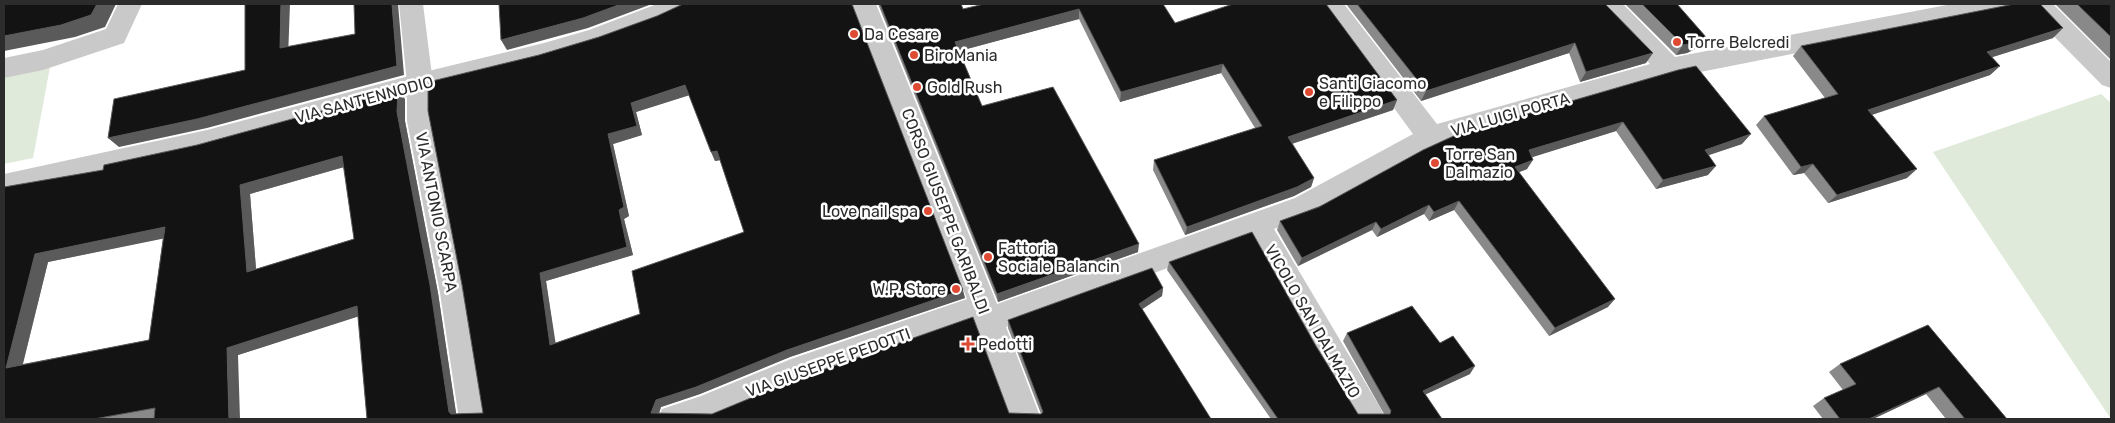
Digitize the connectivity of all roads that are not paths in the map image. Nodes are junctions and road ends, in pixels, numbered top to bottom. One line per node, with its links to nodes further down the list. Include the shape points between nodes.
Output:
1 (130, 4): 9 (street, via 115,36 44,60)
2 (411, 4): 12 (street, VIA ANTONIO SCARPA)
3 (680, 4): 12 (street, VIA SANT'ENNODIO, via 594,38)
4 (864, 4): 16 (street, CORSO GIUSEPPE GARIBALDI)
5 (1330, 4): 13 (street)
6 (1608, 4): 10 (street)
7 (2000, 4): 10 (street, VIA LUIGI PORTA)
8 (2038, 4): 11 (street)
9 (4, 68)
10 (1670, 68): 13 (street, VIA LUIGI PORTA)
11 (2111, 78)
12 (420, 83): 14 (street, VIA SANT'ENNODIO, via 206,141); 17 (street, VIA ANTONIO SCARPA, via 420,121 454,293)
13 (1431, 137): 15 (street, VIA LUIGI PORTA, via 1305,206)
14 (4, 185)
15 (1256, 223): 16 (street, VIA LUIGI PORTA); 20 (street, VICOLO SAN DALMAZIO)
16 (986, 313): 18 (street, VIA GIUSEPPE PEDOTTI, via 791,373 703,410); 19 (street, CORSO GIUSEPPE GARIBALDI)
17 (474, 419)
18 (673, 419)
19 (1026, 419)
20 (1370, 419)

